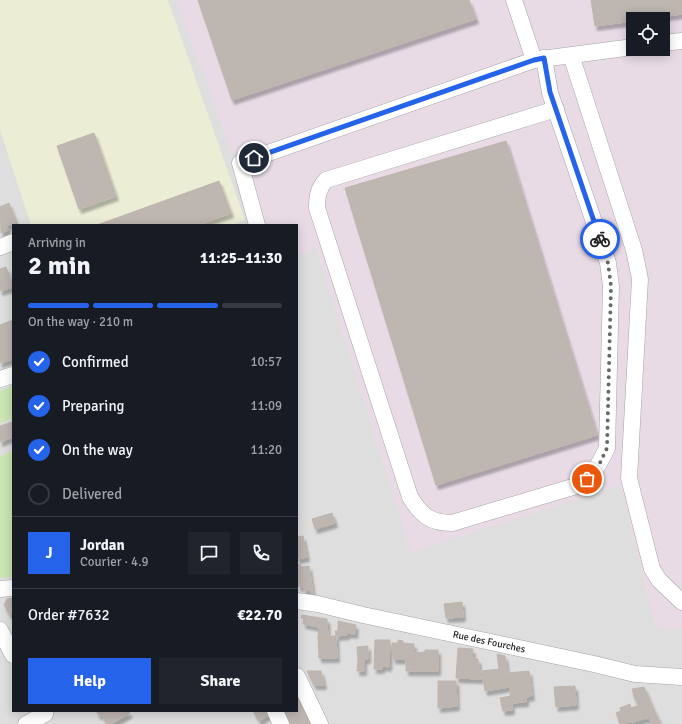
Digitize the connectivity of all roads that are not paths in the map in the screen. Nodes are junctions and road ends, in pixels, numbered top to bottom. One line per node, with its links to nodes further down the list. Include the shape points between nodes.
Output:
1 (514, 0): 6 (street)
2 (682, 41): 3 (street)
3 (670, 43)
4 (626, 48): 5 (street)
5 (571, 55): 6 (street); 16 (street, via 634,250 640,279 629,478 652,569 658,580)
6 (539, 59): 7 (street); 8 (street, via 240,163)
7 (556, 109): 7 (street, via 608,263 611,286 607,448 598,467 576,486 452,522 442,522 422,514 410,497 317,208 317,196 326,180)
8 (257, 224)
9 (12, 242): 10 (street)
10 (0, 247)
11 (12, 374): 12 (street)
12 (0, 379)
13 (12, 588): 14 (street)
14 (0, 589)
15 (298, 601): 19 (street, Rue des Fourches, via 635,674)
16 (682, 602)
17 (0, 630): 18 (street)
18 (12, 653)
19 (682, 677)
20 (298, 678): 25 (street)
21 (275, 712): 24 (street)
22 (46, 716): 23 (street)
23 (26, 724)
24 (281, 724)
25 (320, 724)

